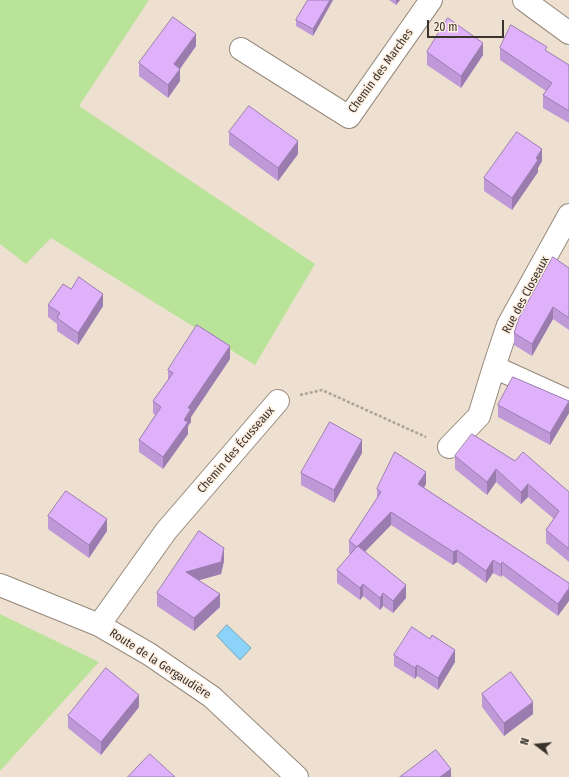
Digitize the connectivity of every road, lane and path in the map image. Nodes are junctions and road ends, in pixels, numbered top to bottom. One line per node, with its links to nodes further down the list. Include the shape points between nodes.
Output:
1 (431, 0): 4 (street, Chemin des Marches, via 349,117)
2 (524, 0): 3 (street)
3 (569, 33)
4 (241, 49)
5 (569, 215): 6 (street, Rue des Closeaux, via 508,325)
6 (494, 367): 8 (street); 9 (street, via 479,416)
7 (278, 401): 9 (path, Chemin des Écusseaux, via 322,390); 11 (street, Chemin des Écusseaux, via 166,531)
8 (569, 401)
9 (449, 447)
10 (0, 585): 11 (street, Route de la Gergaudière)
11 (99, 625): 12 (street, Route de la Gergaudière, via 149,654 212,698)
12 (298, 777)

